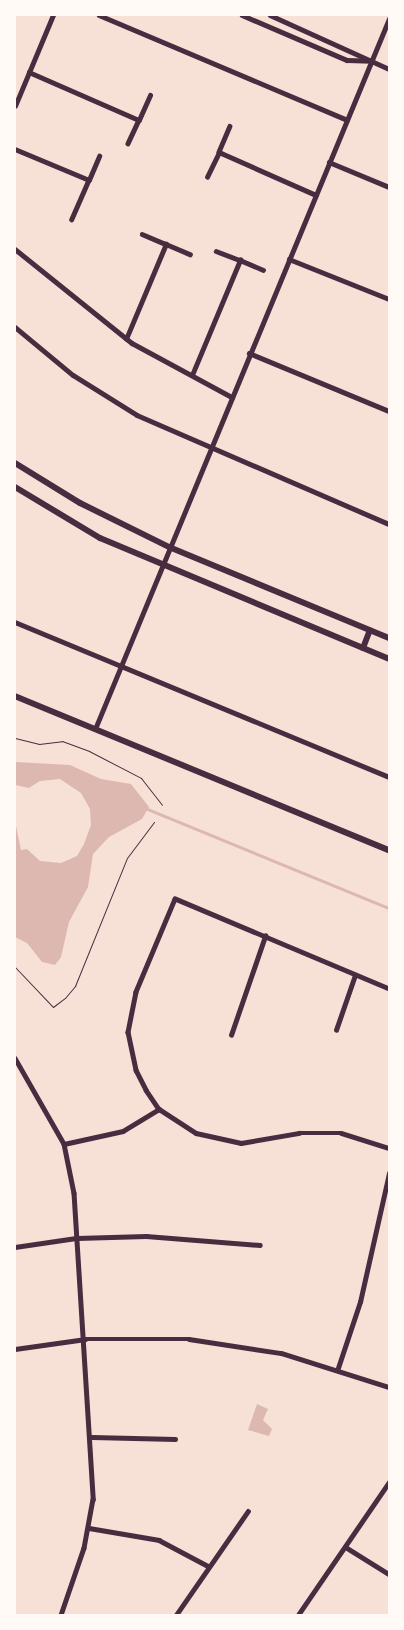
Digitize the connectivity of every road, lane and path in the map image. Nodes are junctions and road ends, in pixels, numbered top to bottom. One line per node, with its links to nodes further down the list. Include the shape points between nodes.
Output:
1 (53, 15): 8 (street)
2 (99, 15): 12 (street)
3 (242, 15): 6 (street, via 347,60)
4 (270, 15): 6 (street)
5 (389, 19): 6 (street)
6 (371, 61): 7 (street); 12 (street)
7 (389, 69)
8 (29, 72): 10 (street); 11 (street)
9 (150, 95): 11 (street)
10 (15, 106)
11 (139, 120): 14 (street)
12 (347, 120): 18 (street)
13 (230, 126): 16 (street)
14 (128, 144)
15 (15, 149): 20 (street)
16 (219, 152): 19 (street); 22 (street)
17 (99, 156): 20 (street)
18 (329, 162): 21 (street); 22 (street)
19 (207, 178)
20 (88, 180): 23 (street)
21 (389, 187)
22 (316, 195): 29 (street)
23 (72, 219)
24 (142, 234): 25 (street)
25 (166, 244): 28 (street); 34 (street)
26 (15, 249): 34 (street)
27 (216, 251): 30 (street)
28 (190, 254)
29 (289, 258): 32 (street); 35 (street)
30 (240, 260): 31 (street); 36 (street)
31 (263, 270)
32 (389, 299)
33 (15, 327): 39 (street, via 73,375 137,415)
34 (126, 339): 36 (street)
35 (249, 353): 37 (street); 38 (street)
36 (192, 375): 37 (street)
37 (232, 397): 39 (street)
38 (389, 411)
39 (210, 450): 42 (street); 43 (street)
40 (15, 463): 43 (main road, via 80,503)
41 (15, 487): 44 (main road, via 100,538)
42 (389, 524)
43 (169, 547): 44 (street); 46 (main road)
44 (162, 564): 48 (main road); 50 (street)
45 (15, 622): 50 (street)
46 (370, 630): 47 (main road); 48 (main road)
47 (389, 638)
48 (363, 648): 49 (main road)
49 (389, 659)
50 (119, 666): 52 (street); 54 (street)
51 (15, 696): 52 (street)
52 (96, 729): 57 (street)
53 (15, 738): 55 (path, via 39,744 62,741 89,751 141,778)
54 (389, 777)
55 (162, 804)
56 (154, 822): 59 (path, via 148,836 128,858 76,986 65,998 54,1007)
57 (389, 850)
58 (265, 936): 60 (street); 63 (street); 65 (street, via 175,898 136,992 128,1032 136,1070)
59 (15, 967)
60 (355, 975): 61 (street); 62 (street)
61 (389, 988)
62 (336, 1030)
63 (231, 1035)
64 (15, 1058): 66 (street)
65 (159, 1109): 66 (street, via 123,1131); 67 (street, via 179,1124 215,1139 241,1143 319,1132 341,1133)
66 (64, 1144): 69 (street)
67 (389, 1148)
68 (389, 1173): 74 (street, via 360,1302)
69 (77, 1238): 70 (street, via 146,1236); 71 (street); 72 (street)
70 (260, 1245)
71 (15, 1248)
72 (86, 1339): 73 (street); 74 (street, via 189,1339); 76 (street)
73 (15, 1349)
74 (338, 1368): 75 (street)
75 (389, 1387)
76 (92, 1437): 77 (street); 80 (street)
77 (175, 1439)
78 (389, 1482): 81 (street)
79 (248, 1512): 82 (street)
80 (89, 1528): 82 (street, via 159,1540); 84 (street)
81 (347, 1548): 83 (street); 86 (street)
82 (208, 1566): 85 (street)
83 (389, 1574)
84 (61, 1615)
85 (176, 1615)
86 (298, 1615)

